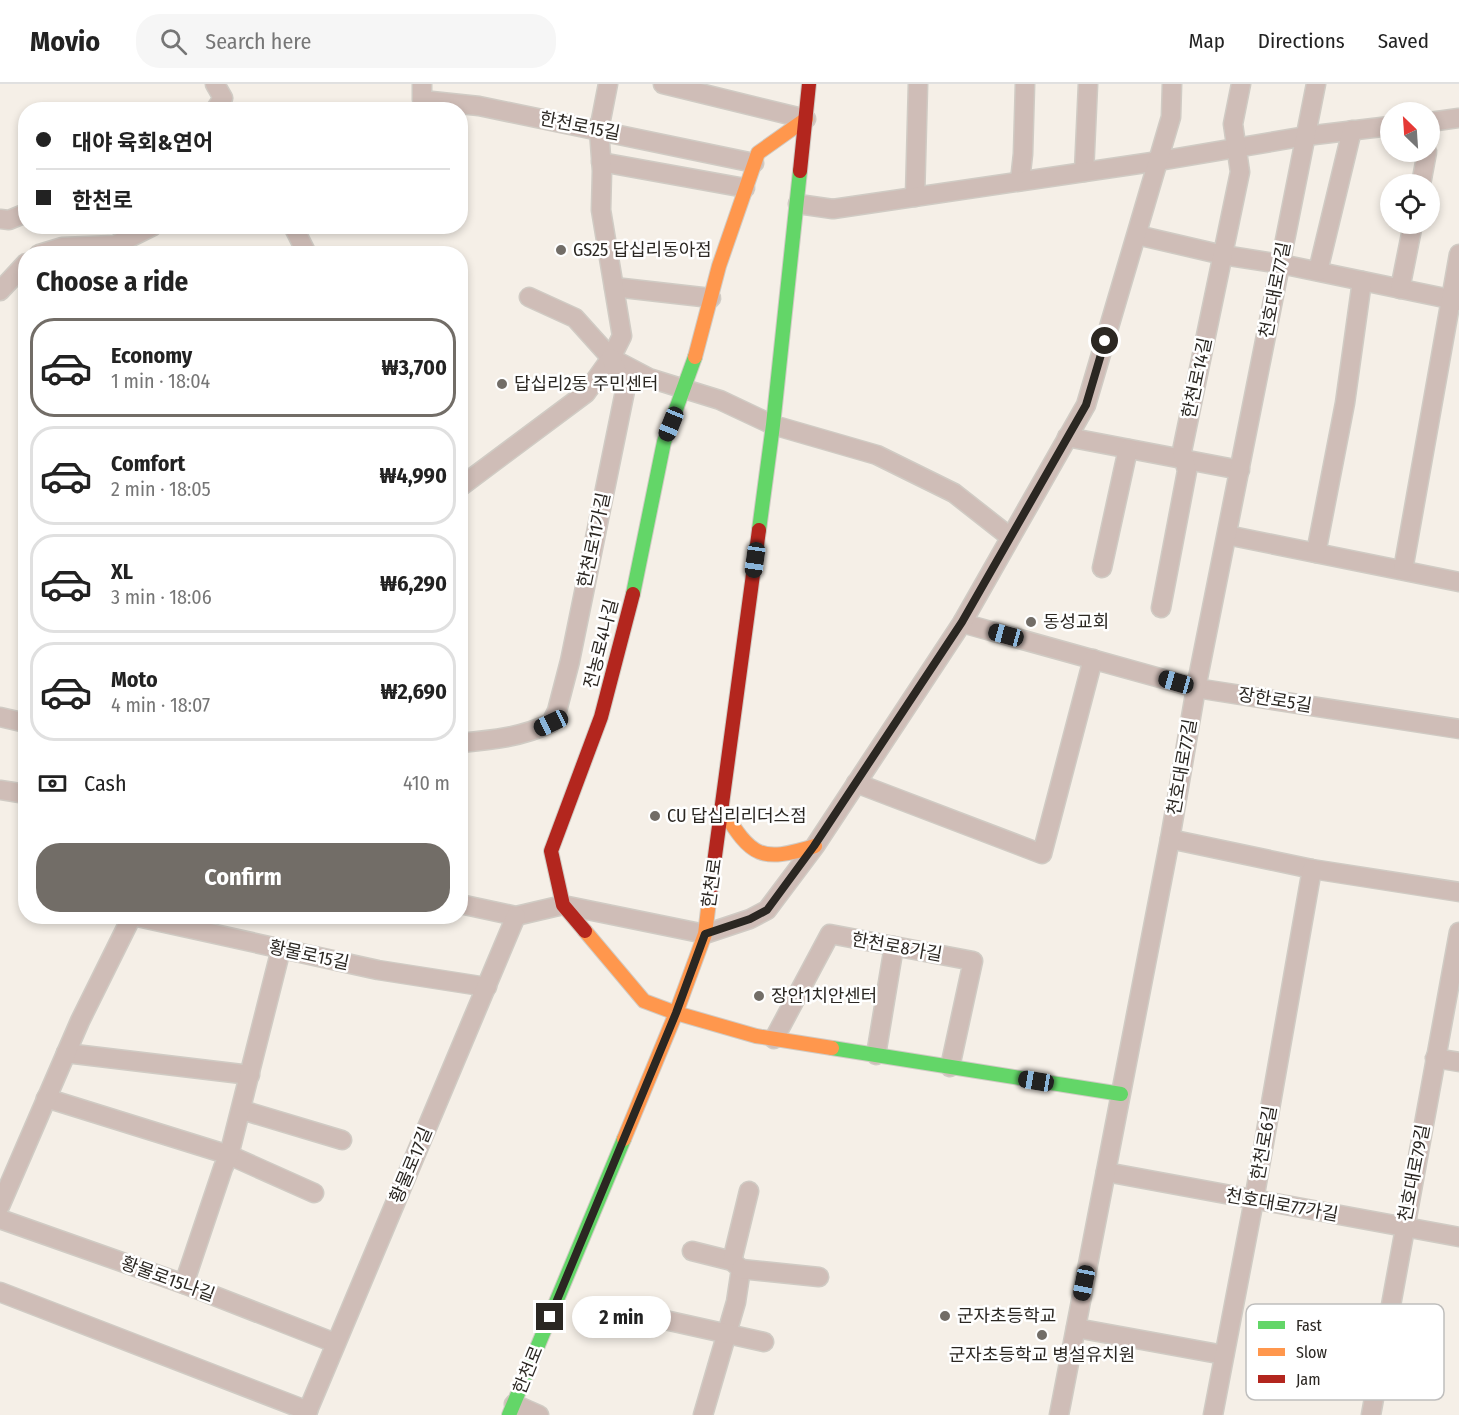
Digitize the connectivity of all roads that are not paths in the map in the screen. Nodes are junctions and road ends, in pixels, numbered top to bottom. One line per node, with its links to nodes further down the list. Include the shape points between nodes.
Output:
1 (215, 84): 12 (street, via 223,98)
2 (422, 84): 13 (street, 한천로15길, via 422,100)
3 (608, 84): 19 (street)
4 (663, 84): 16 (street)
5 (809, 84): 16 (main road, 한천로)
6 (918, 84): 29 (street)
7 (1025, 84): 27 (street)
8 (1089, 84): 26 (street)
9 (1172, 84): 23 (street, via 1171,117)
10 (1241, 84): 22 (street, 한천로14길, via 1233,124)
11 (1316, 84): 21 (street, 천호대로77길)
12 (220, 102)
13 (441, 102)
14 (468, 105): 19 (street, 한천로15길)
15 (1459, 118): 17 (street)
16 (806, 119): 25 (main road, via 758,153); 30 (main road, 한천로)
17 (1440, 120)
18 (1380, 127): 20 (street)
19 (599, 130): 24 (street); 25 (street, 한천로15길)
20 (1352, 130): 21 (street); 41 (street)
21 (1306, 136): 22 (street); 39 (street, 천호대로77길)
22 (1238, 147): 23 (street); 38 (street, 한천로14길, via 1240,172)
23 (1159, 160): 26 (street); 35 (street)
24 (601, 162): 28 (street); 43 (street, via 601,210)
25 (754, 163): 28 (main road, 전농로4나길)
26 (1084, 172): 27 (street)
27 (1020, 181): 29 (street)
28 (745, 188): 47 (main road, 전농로4나길)
29 (915, 196): 30 (street, via 832,208)
30 (798, 204): 51 (main road, 한천로)
31 (18, 216): 32 (street)
32 (0, 219)
33 (137, 234): 36 (street)
34 (1411, 234): 44 (street)
35 (1137, 235): 38 (street); 52 (street, via 1086,405)
36 (111, 246)
37 (1459, 254): 48 (street)
38 (1222, 255): 39 (street); 54 (street, 한천로14길, via 1182,451)
39 (1281, 264): 41 (street); 55 (street, 천호대로77길)
40 (18, 272): 45 (street)
41 (1318, 272): 42 (street)
42 (1362, 281): 44 (street); 59 (street, via 1345,403)
43 (614, 287): 47 (street); 49 (street, via 622,336)
44 (1400, 289): 48 (street)
45 (0, 291)
46 (529, 297): 49 (street, via 575,318)
47 (711, 298): 50 (main road, 전농로4나길)
48 (1455, 300): 61 (street)
49 (611, 358): 50 (street, via 650,378); 56 (street, via 586,393); 70 (street, 한천로11가길, via 625,392 557,711 551,723 537,730)
50 (685, 389): 51 (street, via 720,400); 79 (main road, 전농로4나길, via 664,442 637,577 601,717 551,851)
51 (773, 425): 58 (street, via 877,455 954,493); 74 (main road, 한천로)
52 (1067, 437): 53 (street); 58 (street)
53 (1128, 448): 54 (street); 60 (street)
54 (1184, 459): 55 (street); 63 (street, 한천로14길, via 1187,471)
55 (1240, 470): 57 (street, 천호대로77길)
56 (468, 481)
57 (1227, 535): 59 (street); 66 (street, 천호대로77길)
58 (1010, 537): 64 (street)
59 (1316, 553): 61 (street)
60 (1102, 568)
61 (1403, 570): 62 (street)
62 (1459, 582)
63 (1161, 608)
64 (962, 622): 65 (street, 장한로5길); 71 (street)
65 (1094, 659): 66 (street, 장한로5길); 71 (street, via 1042,854)
66 (1196, 688): 69 (street, 장한로5길); 75 (street, 천호대로77길)
67 (0, 717): 68 (street)
68 (18, 721)
69 (1459, 729)
70 (468, 742)
71 (856, 783): 76 (street)
72 (0, 790): 73 (street)
73 (18, 792)
74 (722, 809): 76 (main road, via 736,833 763,856 778,857); 85 (main road, 한천로)
75 (1170, 839): 77 (street); 97 (street, 천호대로77길)
76 (814, 846): 85 (street, via 767,910)
77 (1312, 869): 78 (street); 105 (street, 한천로6길)
78 (1459, 891)
79 (563, 905): 81 (street); 85 (street); 89 (main road, via 644,1001)
80 (468, 906): 81 (street)
81 (516, 916): 88 (street, 황물로17길)
82 (129, 924): 91 (street, 황물로15길)
83 (169, 924): 87 (street, 황물로15길)
84 (1459, 932): 93 (street, 천호대로79길)
85 (705, 934): 89 (main road, 한천로)
86 (894, 946): 90 (street, 한천로8가길, via 830,934); 92 (street); 95 (street, 한천로8가길, via 973,961)
87 (282, 949): 88 (street, 황물로15길, via 378,970); 96 (street)
88 (487, 987): 120 (street, 황물로17길)
89 (676, 1013): 90 (main road); 123 (main road, 한천로)
90 (774, 1039): 92 (main road)
91 (66, 1053): 96 (street); 98 (street, 황물로15길)
92 (876, 1055): 95 (main road)
93 (1436, 1058): 94 (street); 108 (street, 천호대로79길)
94 (1459, 1062)
95 (950, 1067): 97 (main road)
96 (250, 1075): 99 (street)
97 (1121, 1094): 102 (street, 천호대로77길)
98 (46, 1098): 101 (street); 106 (street, 황물로15길)
99 (242, 1110): 100 (street); 101 (street)
100 (342, 1140)
101 (229, 1155): 104 (street); 113 (street)
102 (1106, 1172): 105 (street, 천호대로77가길); 117 (street, 천호대로77길)
103 (749, 1191): 111 (street)
104 (314, 1193)
105 (1254, 1200): 108 (street, 천호대로77가길); 121 (street, 한천로6길)
106 (0, 1206)
107 (0, 1219): 113 (street, 황물로15나길)
108 (1404, 1227): 109 (street, 천호대로77가길); 115 (street, 천호대로79길)
109 (1459, 1237)
110 (692, 1251): 111 (street)
111 (736, 1265): 112 (street); 118 (street, via 736,1302)
112 (819, 1277)
113 (184, 1284): 120 (street, 황물로15나길)
114 (0, 1292): 124 (street)
115 (1390, 1304)
116 (656, 1318): 118 (street)
117 (1076, 1328): 121 (street); 127 (street, 천호대로77길)
118 (726, 1334): 119 (street); 126 (street)
119 (764, 1342)
120 (335, 1343): 124 (street, 황물로17길)
121 (1224, 1355): 128 (street, 한천로6길)
122 (1374, 1400): 129 (street, 천호대로79길)
123 (512, 1409): 125 (street)
124 (307, 1413)
125 (539, 1415)
126 (703, 1415)
127 (1059, 1415)
128 (1213, 1415)
129 (1371, 1415)

